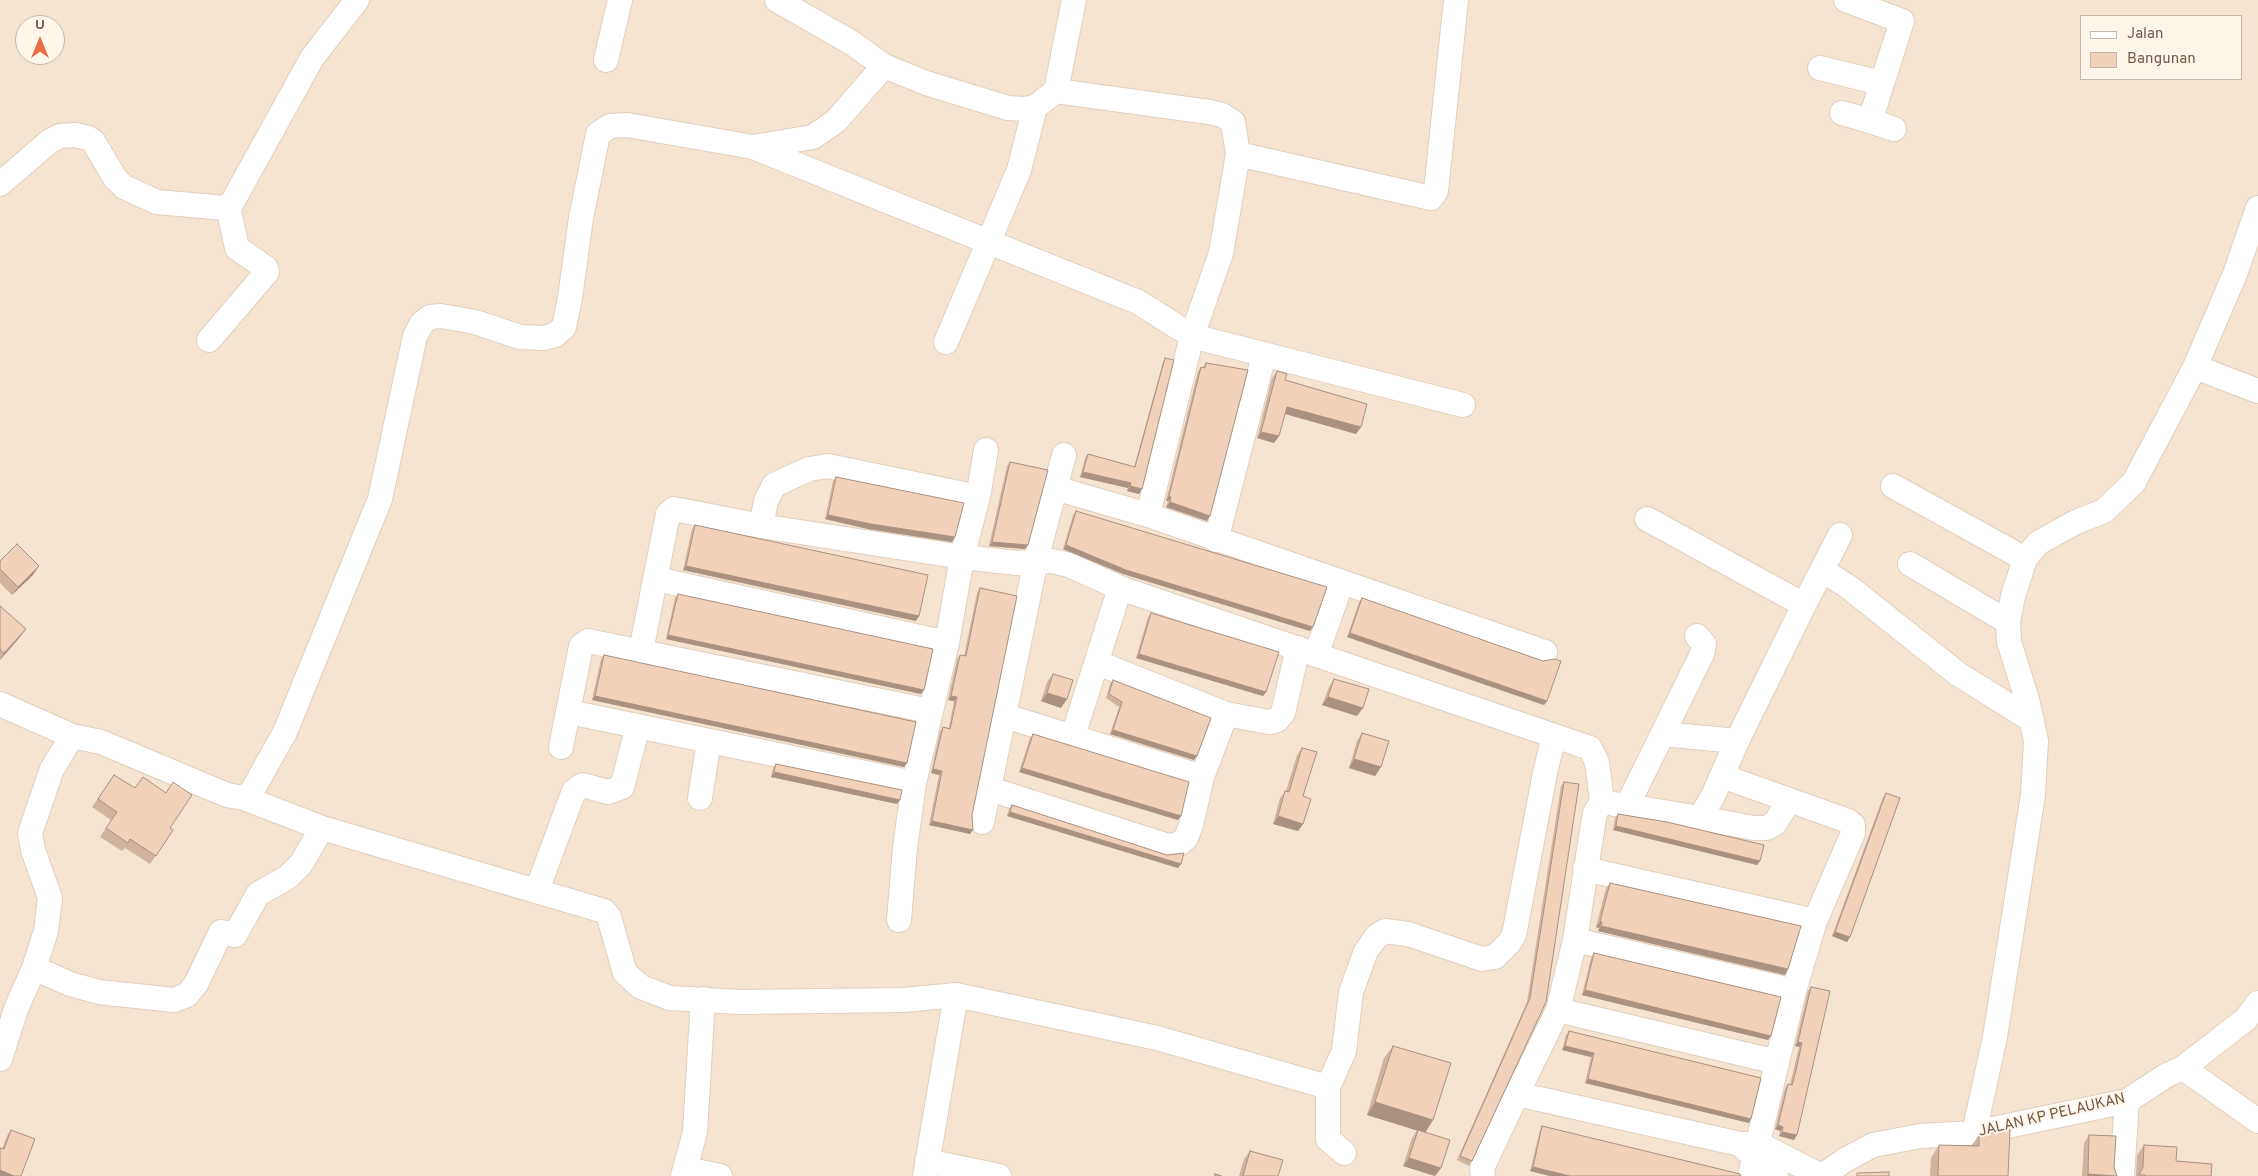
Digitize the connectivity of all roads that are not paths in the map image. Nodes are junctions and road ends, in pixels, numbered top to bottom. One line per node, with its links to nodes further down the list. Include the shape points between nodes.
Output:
1 (357, 0): 20 (street, via 312,58)
2 (620, 0): 7 (street)
3 (777, 0): 8 (street, via 852,43)
4 (1074, 0): 11 (street)
5 (1456, 0): 17 (street, via 1436,191 1431,198)
6 (1846, 0): 10 (street, via 1902,21)
7 (606, 60)
8 (884, 66): 12 (street, via 1008,108); 16 (street, via 836,121 813,137)
9 (1820, 68): 10 (street)
10 (1881, 83): 14 (street)
11 (1056, 91): 12 (street); 17 (street, via 1222,116 1233,122)
12 (1035, 107): 21 (street, via 1019,170)
13 (1842, 113): 14 (street)
14 (1870, 121): 15 (street)
15 (1894, 129)
16 (754, 147): 21 (street); 73 (street, via 627,125 610,126 598,134 580,218 564,327 555,335 543,338 520,337 475,322 441,316 430,317 422,323 415,336 380,499 285,732 252,790)
17 (1238, 154): 22 (street, via 1221,253)
18 (0, 184): 20 (street, via 50,141 60,136 75,135 93,141 124,187 157,202)
19 (2258, 208): 26 (street, via 2235,274)
20 (228, 210): 23 (street, via 238,248 267,272)
21 (989, 240): 22 (street, via 1138,302); 24 (street)
22 (1192, 336): 25 (street); 34 (street)
23 (209, 340)
24 (946, 342)
25 (1264, 355): 28 (street); 38 (street)
26 (2195, 367): 27 (street); 40 (street, via 2134,482 2104,511 2050,535 2038,543)
27 (2258, 391)
28 (1463, 406)
29 (986, 450): 33 (street)
30 (1064, 454): 32 (street)
31 (1893, 486): 40 (street)
32 (1055, 488): 34 (street); 41 (street)
33 (978, 497): 36 (street, via 828,466 810,469 774,485 766,501); 39 (street)
34 (1148, 515): 38 (street)
35 (1647, 519): 47 (street)
36 (761, 526): 39 (street); 44 (street, via 674,509 668,514)
37 (1840, 535): 43 (street)
38 (1216, 540): 45 (street)
39 (962, 558): 41 (street, via 1017,563); 50 (street)
40 (2025, 559): 48 (street)
41 (1036, 560): 46 (street, via 1069,565); 59 (street)
42 (1910, 564): 48 (street)
43 (1822, 570): 47 (street); 60 (street, via 1850,588 1958,674)
44 (656, 579): 50 (street); 51 (street)
45 (1342, 582): 52 (street); 53 (street)
46 (1120, 588): 52 (street); 54 (street)
47 (1804, 605): 67 (street)
48 (2008, 622): 60 (street, via 2009,642)
49 (1697, 636): 62 (street, via 1704,644 1702,654)
50 (947, 643): 56 (street)
51 (641, 651): 56 (street); 57 (street, via 594,641 580,646)
52 (1307, 652): 58 (street, via 1277,720 1269,722); 65 (street)
53 (1545, 652)
54 (1098, 663): 58 (street); 64 (street)
55 (0, 704): 63 (street)
56 (930, 711): 71 (street)
57 (569, 712): 61 (street); 68 (street)
58 (1226, 714): 70 (street)
59 (1004, 716): 64 (street); 72 (street)
60 (2032, 720): 99 (street, via 2036,741 2034,795 1995,1037)
61 (638, 726): 66 (street); 82 (street, via 622,787 608,792 583,785 574,791)
62 (1663, 734): 67 (street); 77 (street)
63 (72, 736): 73 (street, via 101,742 227,795); 86 (street, via 52,769 30,832 50,898 46,931)
64 (1073, 736): 70 (street)
65 (1554, 736): 75 (street, via 1590,748 1595,754); 95 (street, via 1514,935 1509,944 1495,957 1482,959 1408,934 1385,931 1376,936 1366,951 1351,992 1344,1051)
66 (709, 740): 71 (street); 74 (street)
67 (1737, 740): 69 (street)
68 (561, 747)
69 (1722, 776): 76 (street); 78 (street)
70 (1202, 777): 72 (street, via 1186,838 1179,844 1168,846)
71 (914, 783): 83 (street)
72 (990, 789): 79 (street)
73 (244, 798): 80 (street)
74 (700, 798)
75 (1602, 801): 77 (street); 81 (street, via 1596,813)
76 (1789, 801): 78 (street, via 1775,823 1767,828); 84 (street, via 1853,825 1853,837)
77 (1627, 806): 78 (street)
78 (1700, 818)
79 (982, 822)
80 (322, 828): 82 (street); 86 (street, via 301,864 288,877 258,894 235,935 221,932 196,984 187,995 174,1000 99,992 70,984)
81 (1585, 869): 84 (street); 85 (street)
82 (537, 890): 89 (street, via 604,910 610,917 625,973 641,987 670,998)
83 (899, 920)
84 (1815, 921): 87 (street)
85 (1575, 940): 87 (street); 91 (street)
86 (34, 968): 92 (street, via 16,1009)
87 (1794, 991): 93 (street)
88 (956, 995): 89 (street, via 904,1000 740,1002); 95 (street, via 1157,1038); 102 (street)
89 (703, 999): 103 (street, via 695,1132)
90 (2258, 1003): 94 (street, JALAN KP PELAUKAN, via 2246,1019)
91 (1558, 1010): 93 (street); 96 (street)
92 (0, 1060)
93 (1778, 1062): 101 (street)
94 (2183, 1068): 97 (street, JALAN KP PELAUKAN); 98 (street)
95 (1328, 1087): 100 (street, via 1328,1139)
96 (1517, 1094): 101 (street); 106 (street, via 1482,1168)
97 (2127, 1101): 99 (street, JALAN KP PELAUKAN); 109 (street)
98 (2258, 1121)
99 (1974, 1133): 108 (street, JALAN KP PELAUKAN, via 1920,1136 1873,1145)
100 (1344, 1153)
101 (1751, 1155): 107 (street); 108 (street)
102 (926, 1168): 105 (street)
103 (684, 1172): 104 (street)
104 (720, 1176)
105 (999, 1176)
106 (1483, 1176)
107 (1776, 1176)
108 (1822, 1176)
109 (2122, 1176)

